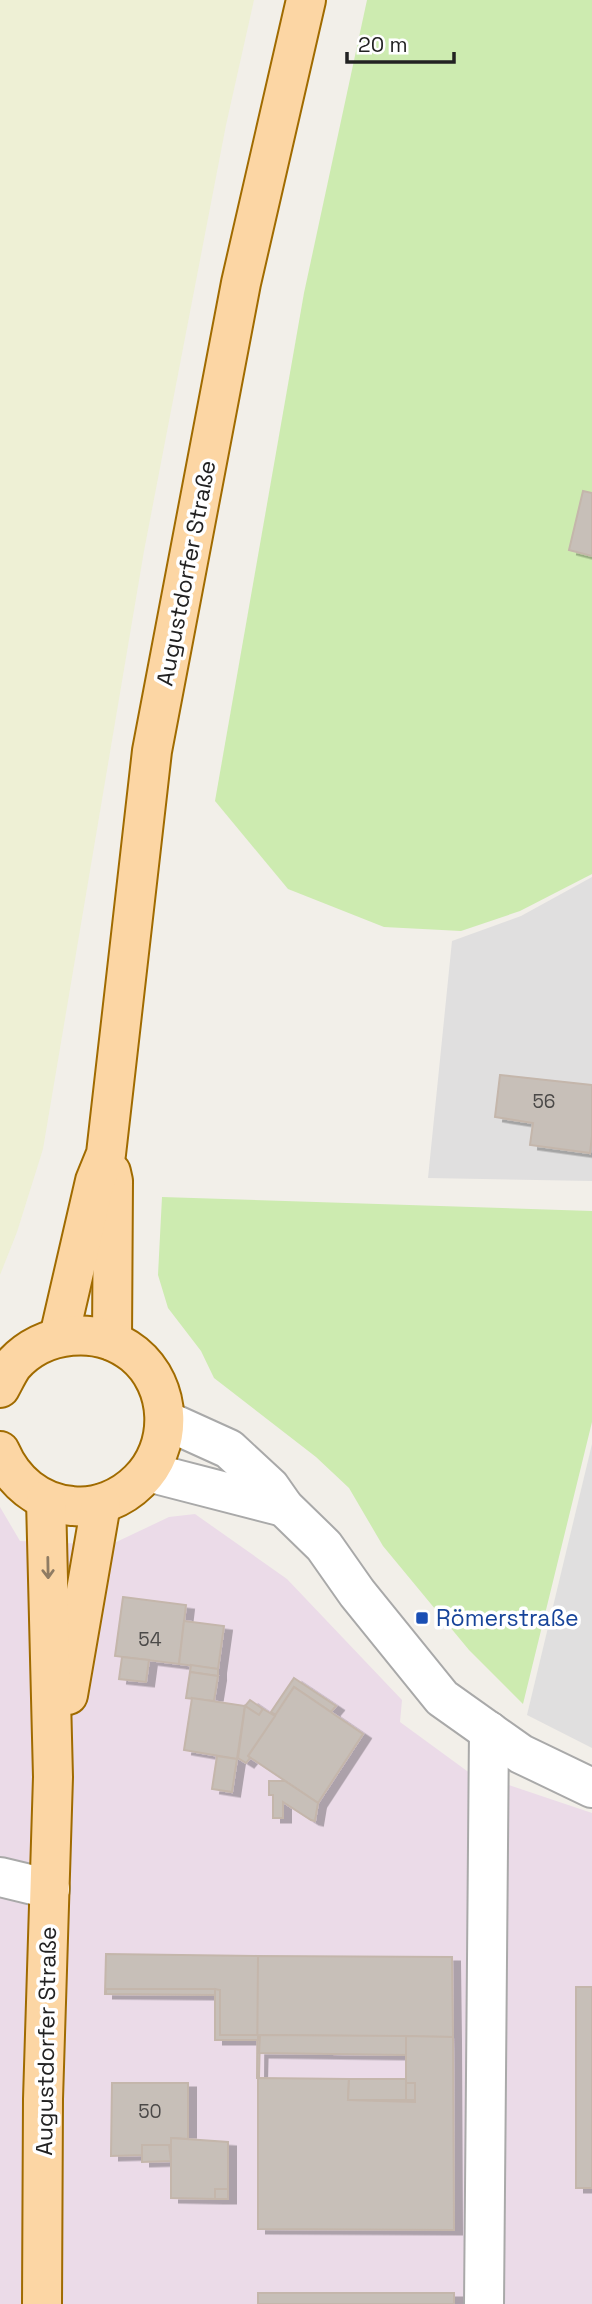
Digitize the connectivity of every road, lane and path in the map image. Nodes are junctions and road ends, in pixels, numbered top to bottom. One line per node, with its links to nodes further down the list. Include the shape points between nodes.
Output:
1 (306, 0): 2 (main road, Augustdorfer Straße, via 241,283 152,751)
2 (106, 1154): 3 (main road, Augustdorfer Straße, via 95,1181); 4 (main road, Augustdorfer Straße, via 113,1181)
3 (60, 1337): 4 (main road, via 86,1335); 5 (main road, via 34,1348)
4 (112, 1341): 6 (main road, via 134,1354 150,1373 162,1396)
5 (4, 1372)
6 (165, 1420): 8 (main road, via 161,1447); 11 (street, via 229,1449)
7 (0, 1451): 9 (main road, via 24,1486)
8 (148, 1472): 10 (main road, via 127,1492); 11 (street)
9 (46, 1500): 10 (main road, via 73,1507); 13 (main road, Augustdorfer Straße, one-way to 13)
10 (101, 1504): 13 (main road, Augustdorfer Straße)
11 (285, 1507): 12 (street, via 324,1546 443,1698)
12 (489, 1731): 14 (street, via 539,1764); 18 (street)
13 (53, 1777): 16 (main road, Augustdorfer Straße)
14 (592, 1788)
15 (0, 1877): 16 (street)
16 (50, 1889): 17 (main road, Augustdorfer Straße)
17 (42, 2304)
18 (484, 2304)

